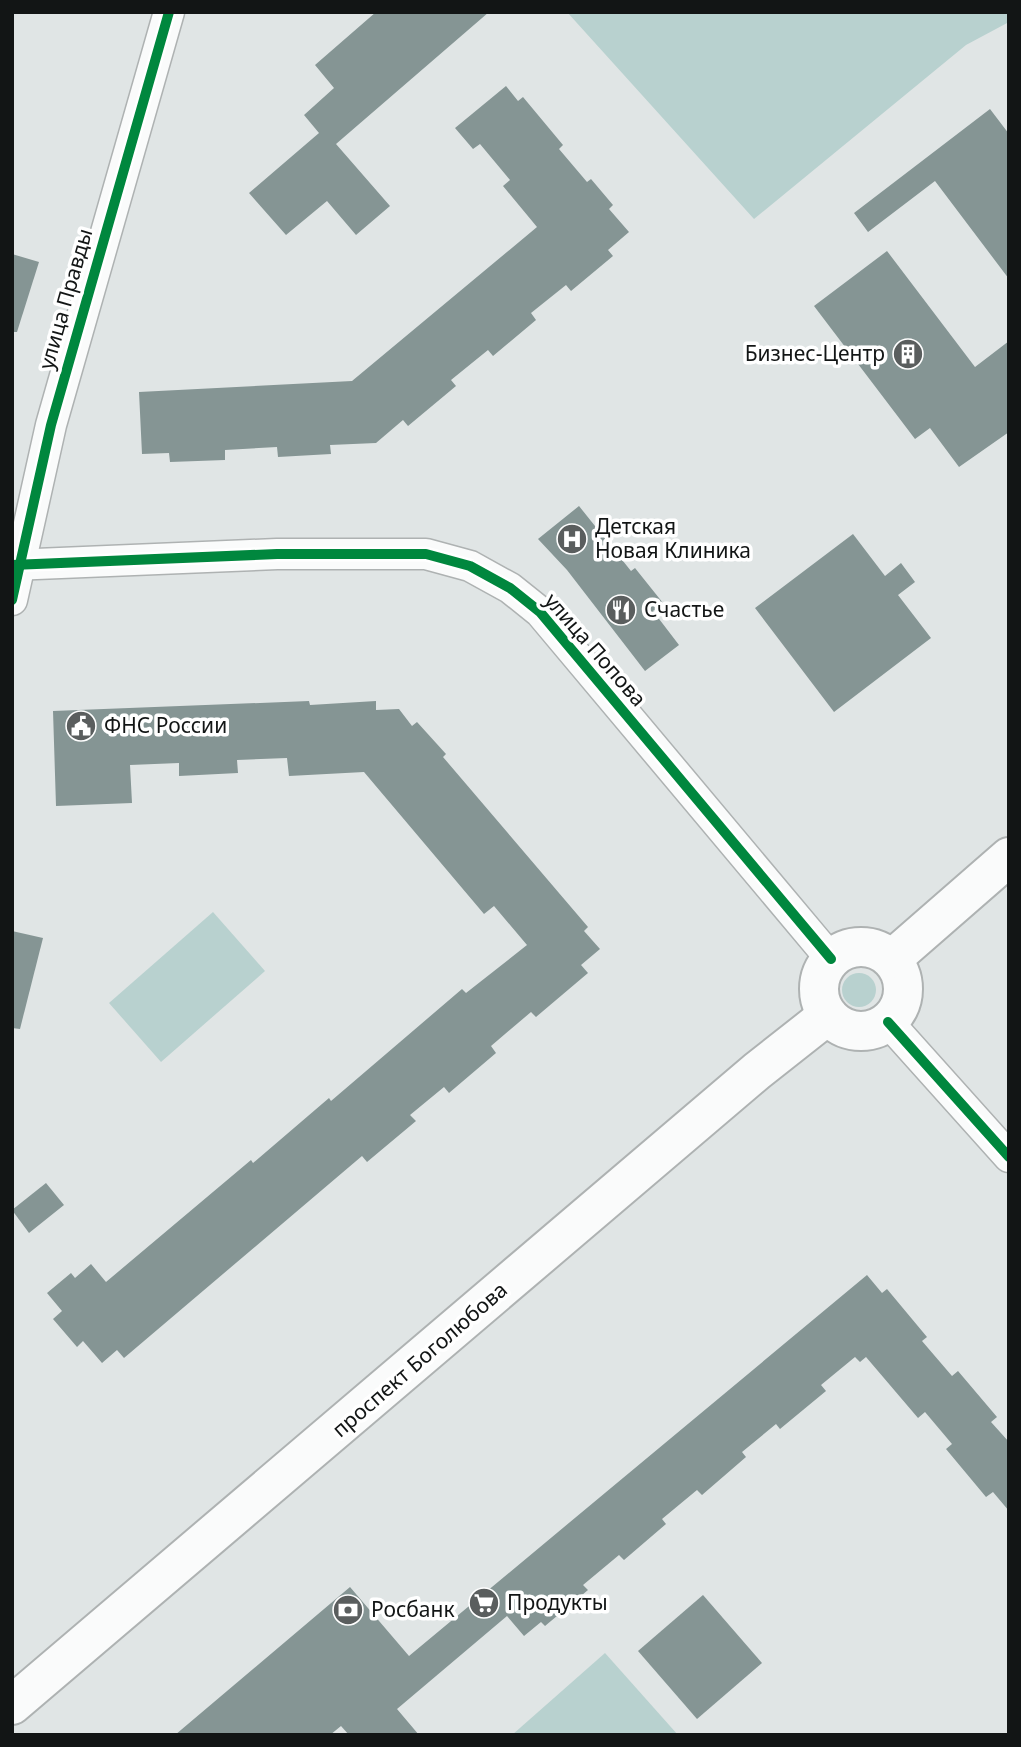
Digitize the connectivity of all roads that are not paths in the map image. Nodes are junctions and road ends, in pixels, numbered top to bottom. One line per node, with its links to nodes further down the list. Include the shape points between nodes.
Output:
1 (169, 12): 2 (street, улица Правды, via 51,425)
2 (17, 565): 3 (street, улица Правды); 5 (street, улица Попова, via 276,554 426,554 470,566 510,588 540,612)
3 (12, 600)
4 (1009, 857): 6 (main road)
5 (831, 959): 6 (main road, via 845,949 862,946 878,949); 7 (main road, via 818,986)
6 (892, 959): 8 (main road, via 902,974 904,992 900,1008)
7 (828, 1016): 8 (main road, via 857,1031 873,1030); 10 (main road, проспект Боголюбова, via 757,1071)
8 (888, 1022): 9 (street)
9 (1009, 1157)
10 (12, 1705)

